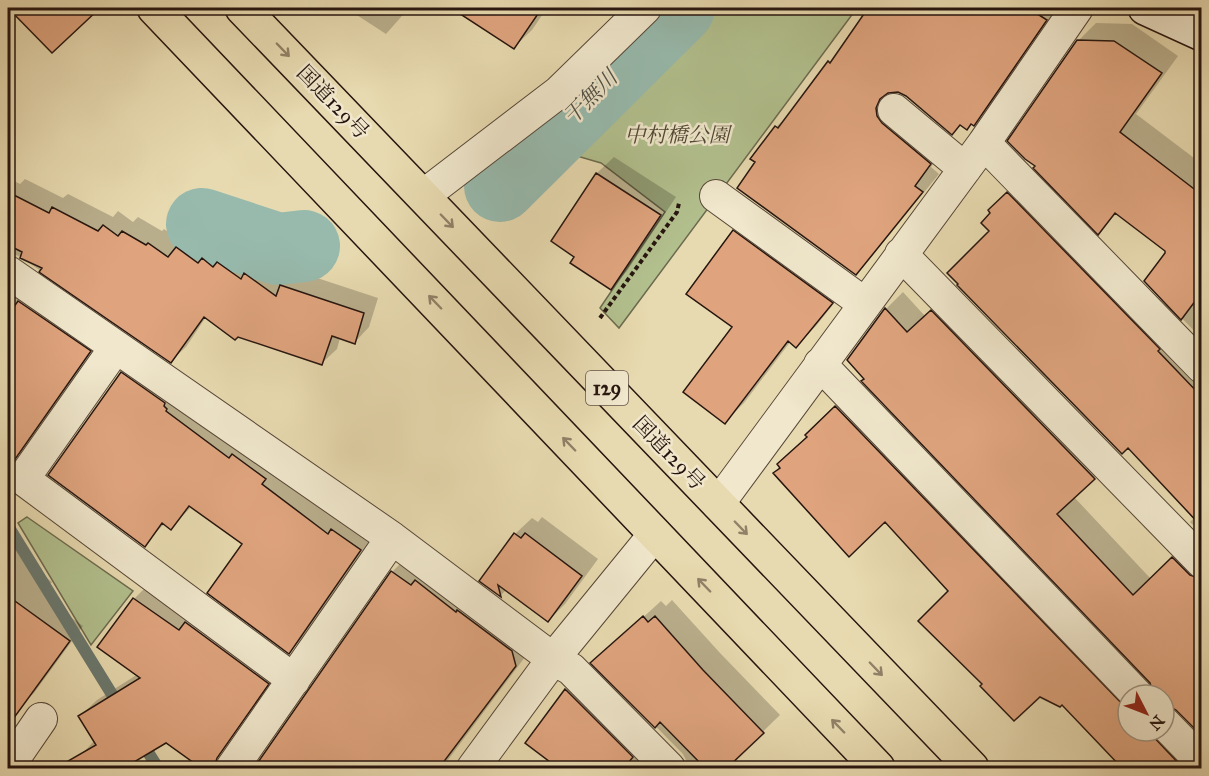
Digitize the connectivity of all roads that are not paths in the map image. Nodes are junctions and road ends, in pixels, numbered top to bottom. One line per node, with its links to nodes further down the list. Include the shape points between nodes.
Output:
1 (154, 8): 19 (highway, one-way to 1)
2 (242, 8): 10 (highway, 国道129号 / 129, one-way to 10)
3 (645, 8): 10 (street, via 559,92)
4 (1077, 8): 8 (street)
5 (1145, 8): 6 (street)
6 (1202, 34)
7 (894, 110): 9 (street)
8 (984, 143): 9 (street); 17 (street)
9 (965, 169): 12 (street)
10 (423, 196): 18 (highway, 国道129号 / 129, one-way to 18)
11 (716, 196): 14 (street)
12 (902, 254): 14 (street); 21 (street)
13 (8, 272): 15 (street)
14 (865, 304): 16 (street)
15 (116, 347): 20 (street); 23 (street, via 23,479)
16 (820, 364): 18 (street); 24 (street)
17 (1202, 367)
18 (718, 504): 33 (highway, 国道129号 / 129, one-way to 33)
19 (655, 534): 22 (street); 32 (highway, one-way to 19)
20 (392, 538): 22 (street); 23 (street)
21 (1202, 562)
22 (553, 660): 30 (street); 31 (street, via 572,669)
23 (294, 680): 29 (street)
24 (1126, 683)
25 (41, 719): 28 (street)
26 (1176, 735): 27 (street)
27 (1202, 762)
28 (8, 767)
29 (232, 768)
30 (473, 768)
31 (669, 768)
32 (878, 768)
33 (972, 768)

